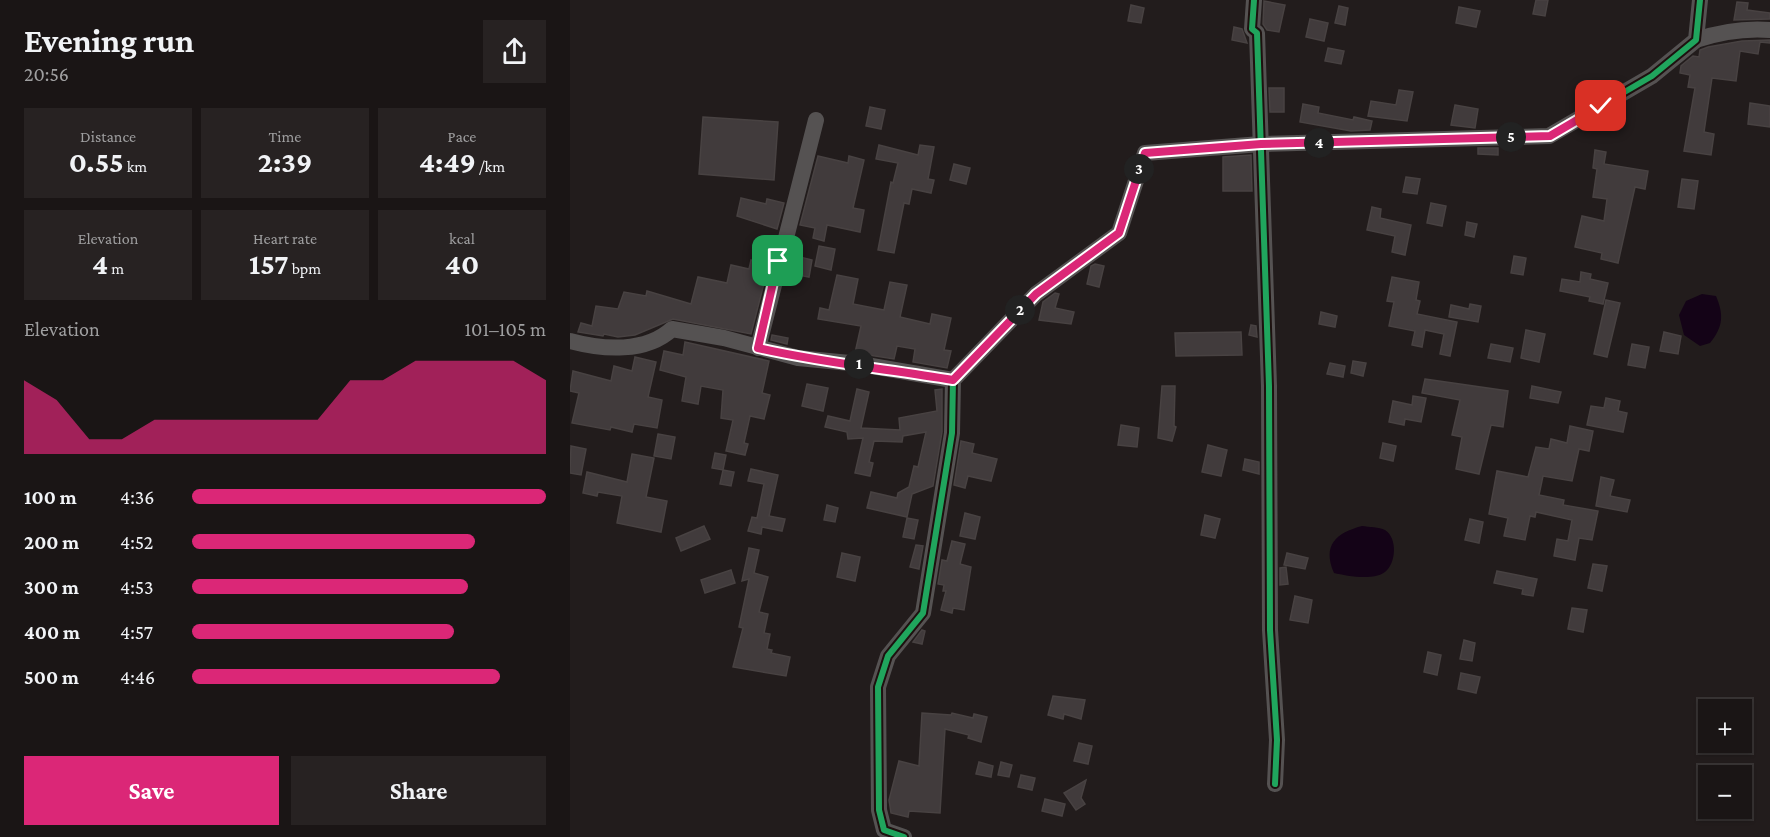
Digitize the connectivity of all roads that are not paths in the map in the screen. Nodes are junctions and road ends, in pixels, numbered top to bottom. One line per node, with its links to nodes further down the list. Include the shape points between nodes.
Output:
1 (1254, 0): 6 (street, via 1252,29 1257,33)
2 (1700, 0): 4 (street)
3 (1770, 30): 4 (street, via 1739,30)
4 (1696, 40): 6 (street, via 1653,76 1550,136)
5 (816, 120): 8 (street)
6 (1261, 144): 9 (street, via 1145,153 1119,233 1036,294); 10 (street)
7 (570, 341): 8 (street, via 604,348 639,345 660,341 672,329)
8 (758, 348): 9 (street, via 798,358)
9 (953, 380): 11 (street, via 952,433 923,613 888,656 878,687 879,810 884,830)
10 (1275, 784)
11 (904, 837)

